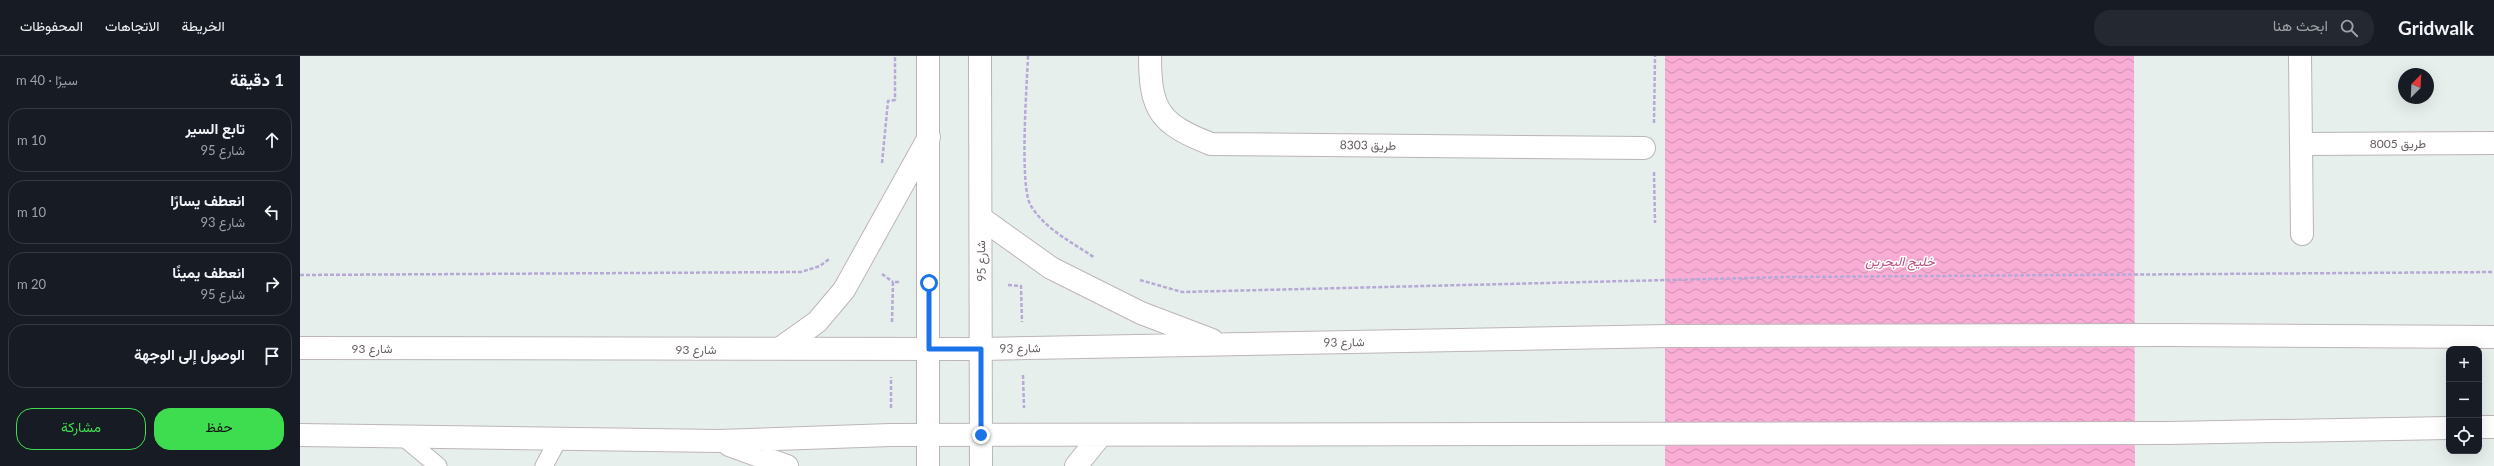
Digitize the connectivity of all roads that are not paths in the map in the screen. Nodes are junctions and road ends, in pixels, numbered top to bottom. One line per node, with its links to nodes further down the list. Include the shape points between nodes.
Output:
1 (928, 56): 5 (street)
2 (980, 56): 9 (street, شارع 95)
3 (1150, 56): 8 (street, طريق 8303, via 1150,86 1159,113 1180,132 1211,144)
4 (2300, 56): 7 (street)
5 (929, 137): 14 (street, via 844,290 817,322); 15 (street)
6 (2494, 143): 7 (street, طريق 8005)
7 (2302, 144): 10 (street)
8 (1644, 148)
9 (980, 218): 12 (street, via 1051,268 1140,313); 16 (street, شارع 95)
10 (2302, 234)
11 (2494, 337): 12 (street, شارع 93, via 1668,336)
12 (1222, 344): 16 (street, شارع 93)
13 (300, 348): 14 (street, شارع 93)
14 (779, 349): 15 (street, شارع 93)
15 (929, 349): 16 (street, شارع 93); 21 (street)
16 (981, 349): 22 (street, شارع 95)
17 (2482, 427): 18 (street)
18 (2494, 427)
19 (2446, 428): 23 (street, via 2168,433)
20 (300, 435): 24 (street)
21 (929, 435): 22 (street); 26 (street); 30 (street)
22 (981, 435): 23 (street); 31 (street, شارع 95)
23 (1101, 435): 32 (street)
24 (402, 436): 25 (street); 27 (lane)
25 (559, 438): 26 (street); 28 (lane)
26 (718, 441): 29 (street)
27 (438, 466)
28 (544, 466)
29 (787, 466)
30 (928, 466)
31 (981, 466)
32 (1076, 466)

